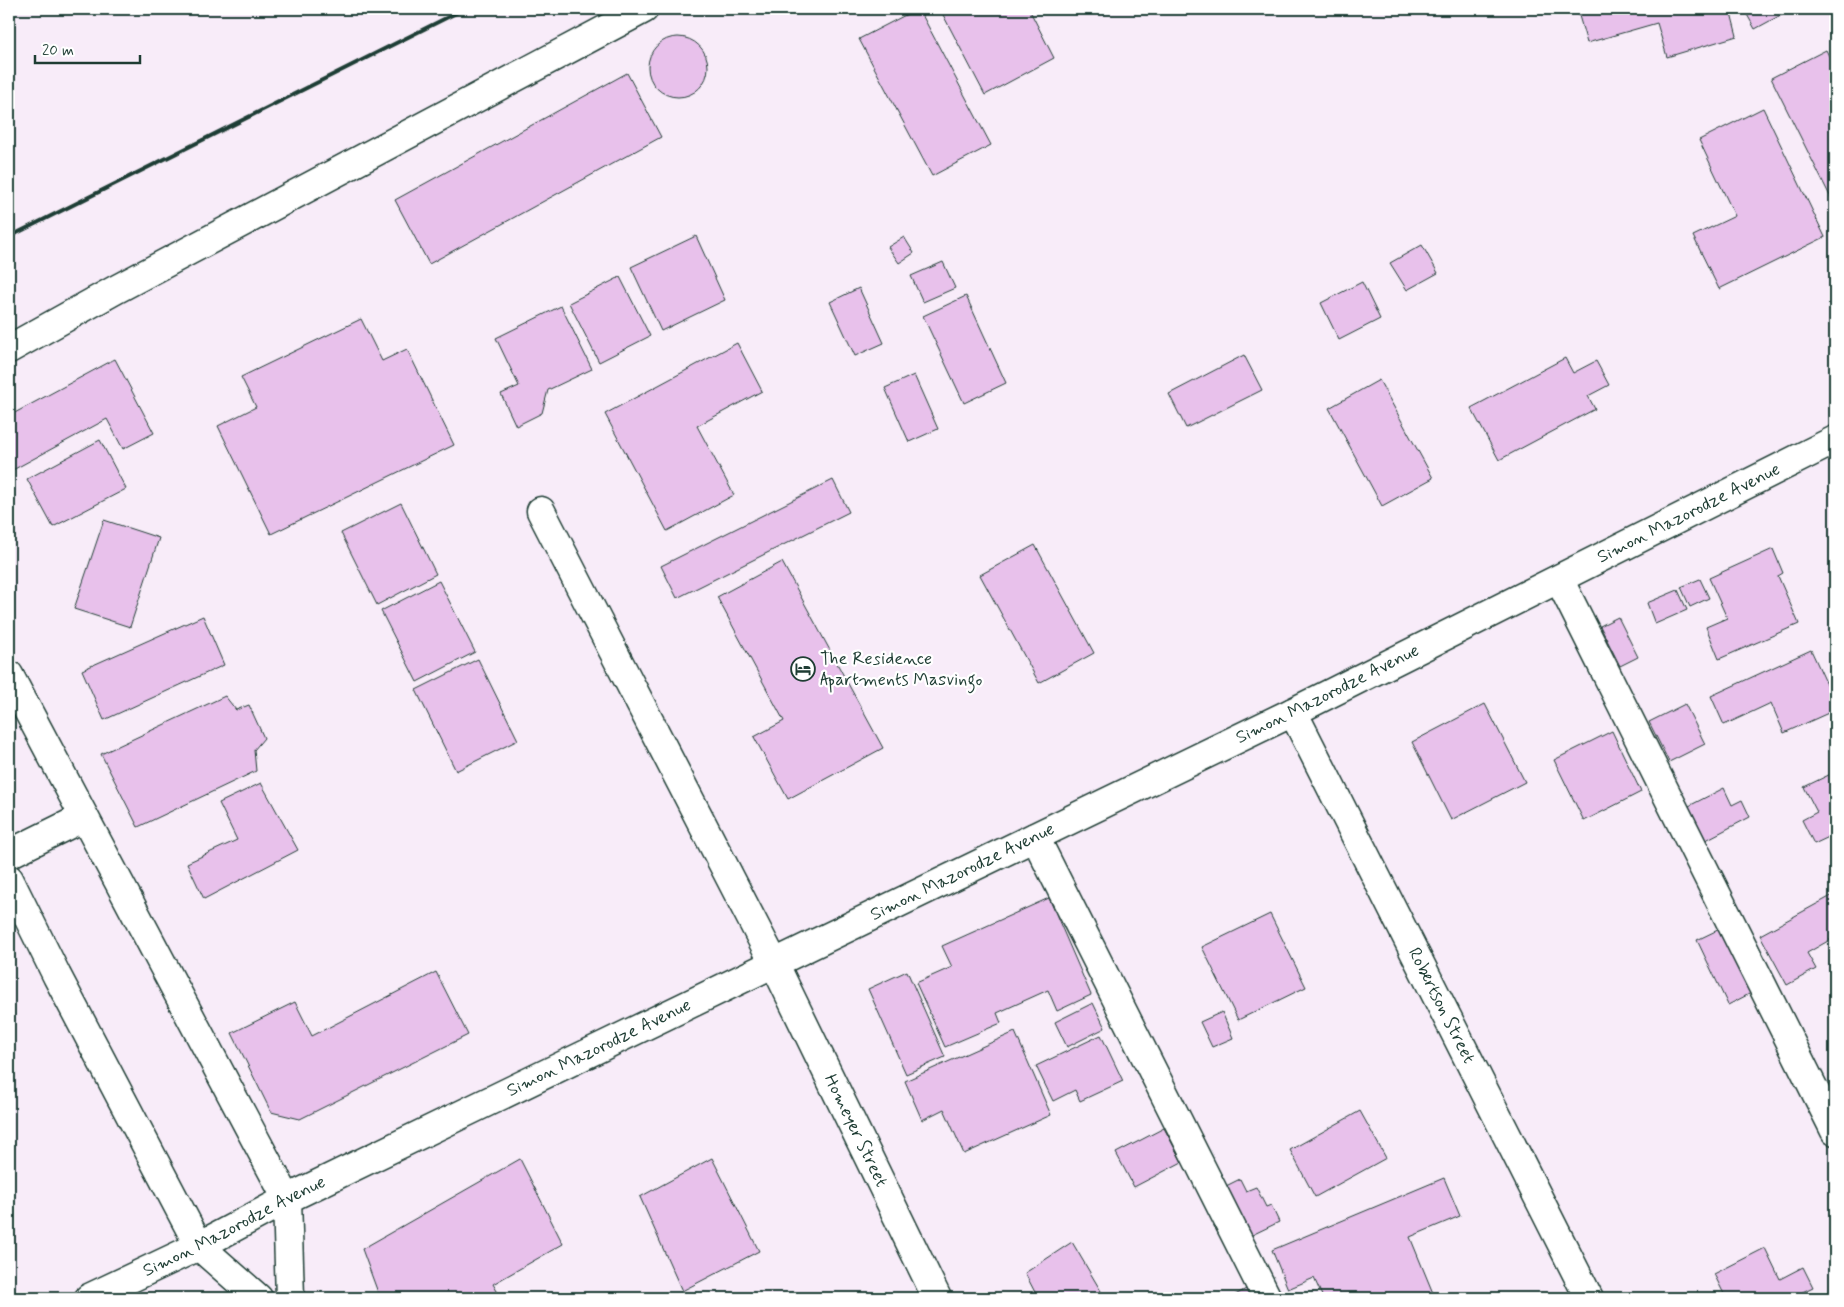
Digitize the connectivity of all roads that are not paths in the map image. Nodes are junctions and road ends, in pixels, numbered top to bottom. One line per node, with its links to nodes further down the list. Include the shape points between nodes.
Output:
1 (644, 9): 2 (street)
2 (9, 349)
3 (1832, 449): 5 (street, Simon Mazorodze Avenue)
4 (541, 510): 12 (street, Homeyer Street)
5 (1559, 579): 7 (street, Simon Mazorodze Avenue); 13 (street)
6 (9, 675): 8 (street)
7 (1293, 712): 9 (street, Simon Mazorodze Avenue); 21 (street, Robertson Street)
8 (84, 817): 10 (street); 14 (street)
9 (1035, 837): 12 (street, Simon Mazorodze Avenue); 20 (street)
10 (9, 854)
11 (9, 880): 15 (street)
12 (774, 963): 14 (street, Simon Mazorodze Avenue); 19 (street, Homeyer Street)
13 (1835, 1131)
14 (287, 1200): 15 (street, Simon Mazorodze Avenue); 18 (street)
15 (199, 1246): 16 (street, Simon Mazorodze Avenue); 17 (street)
16 (89, 1298)
17 (258, 1298)
18 (290, 1298)
19 (937, 1298)
20 (1267, 1298)
21 (1589, 1298)

